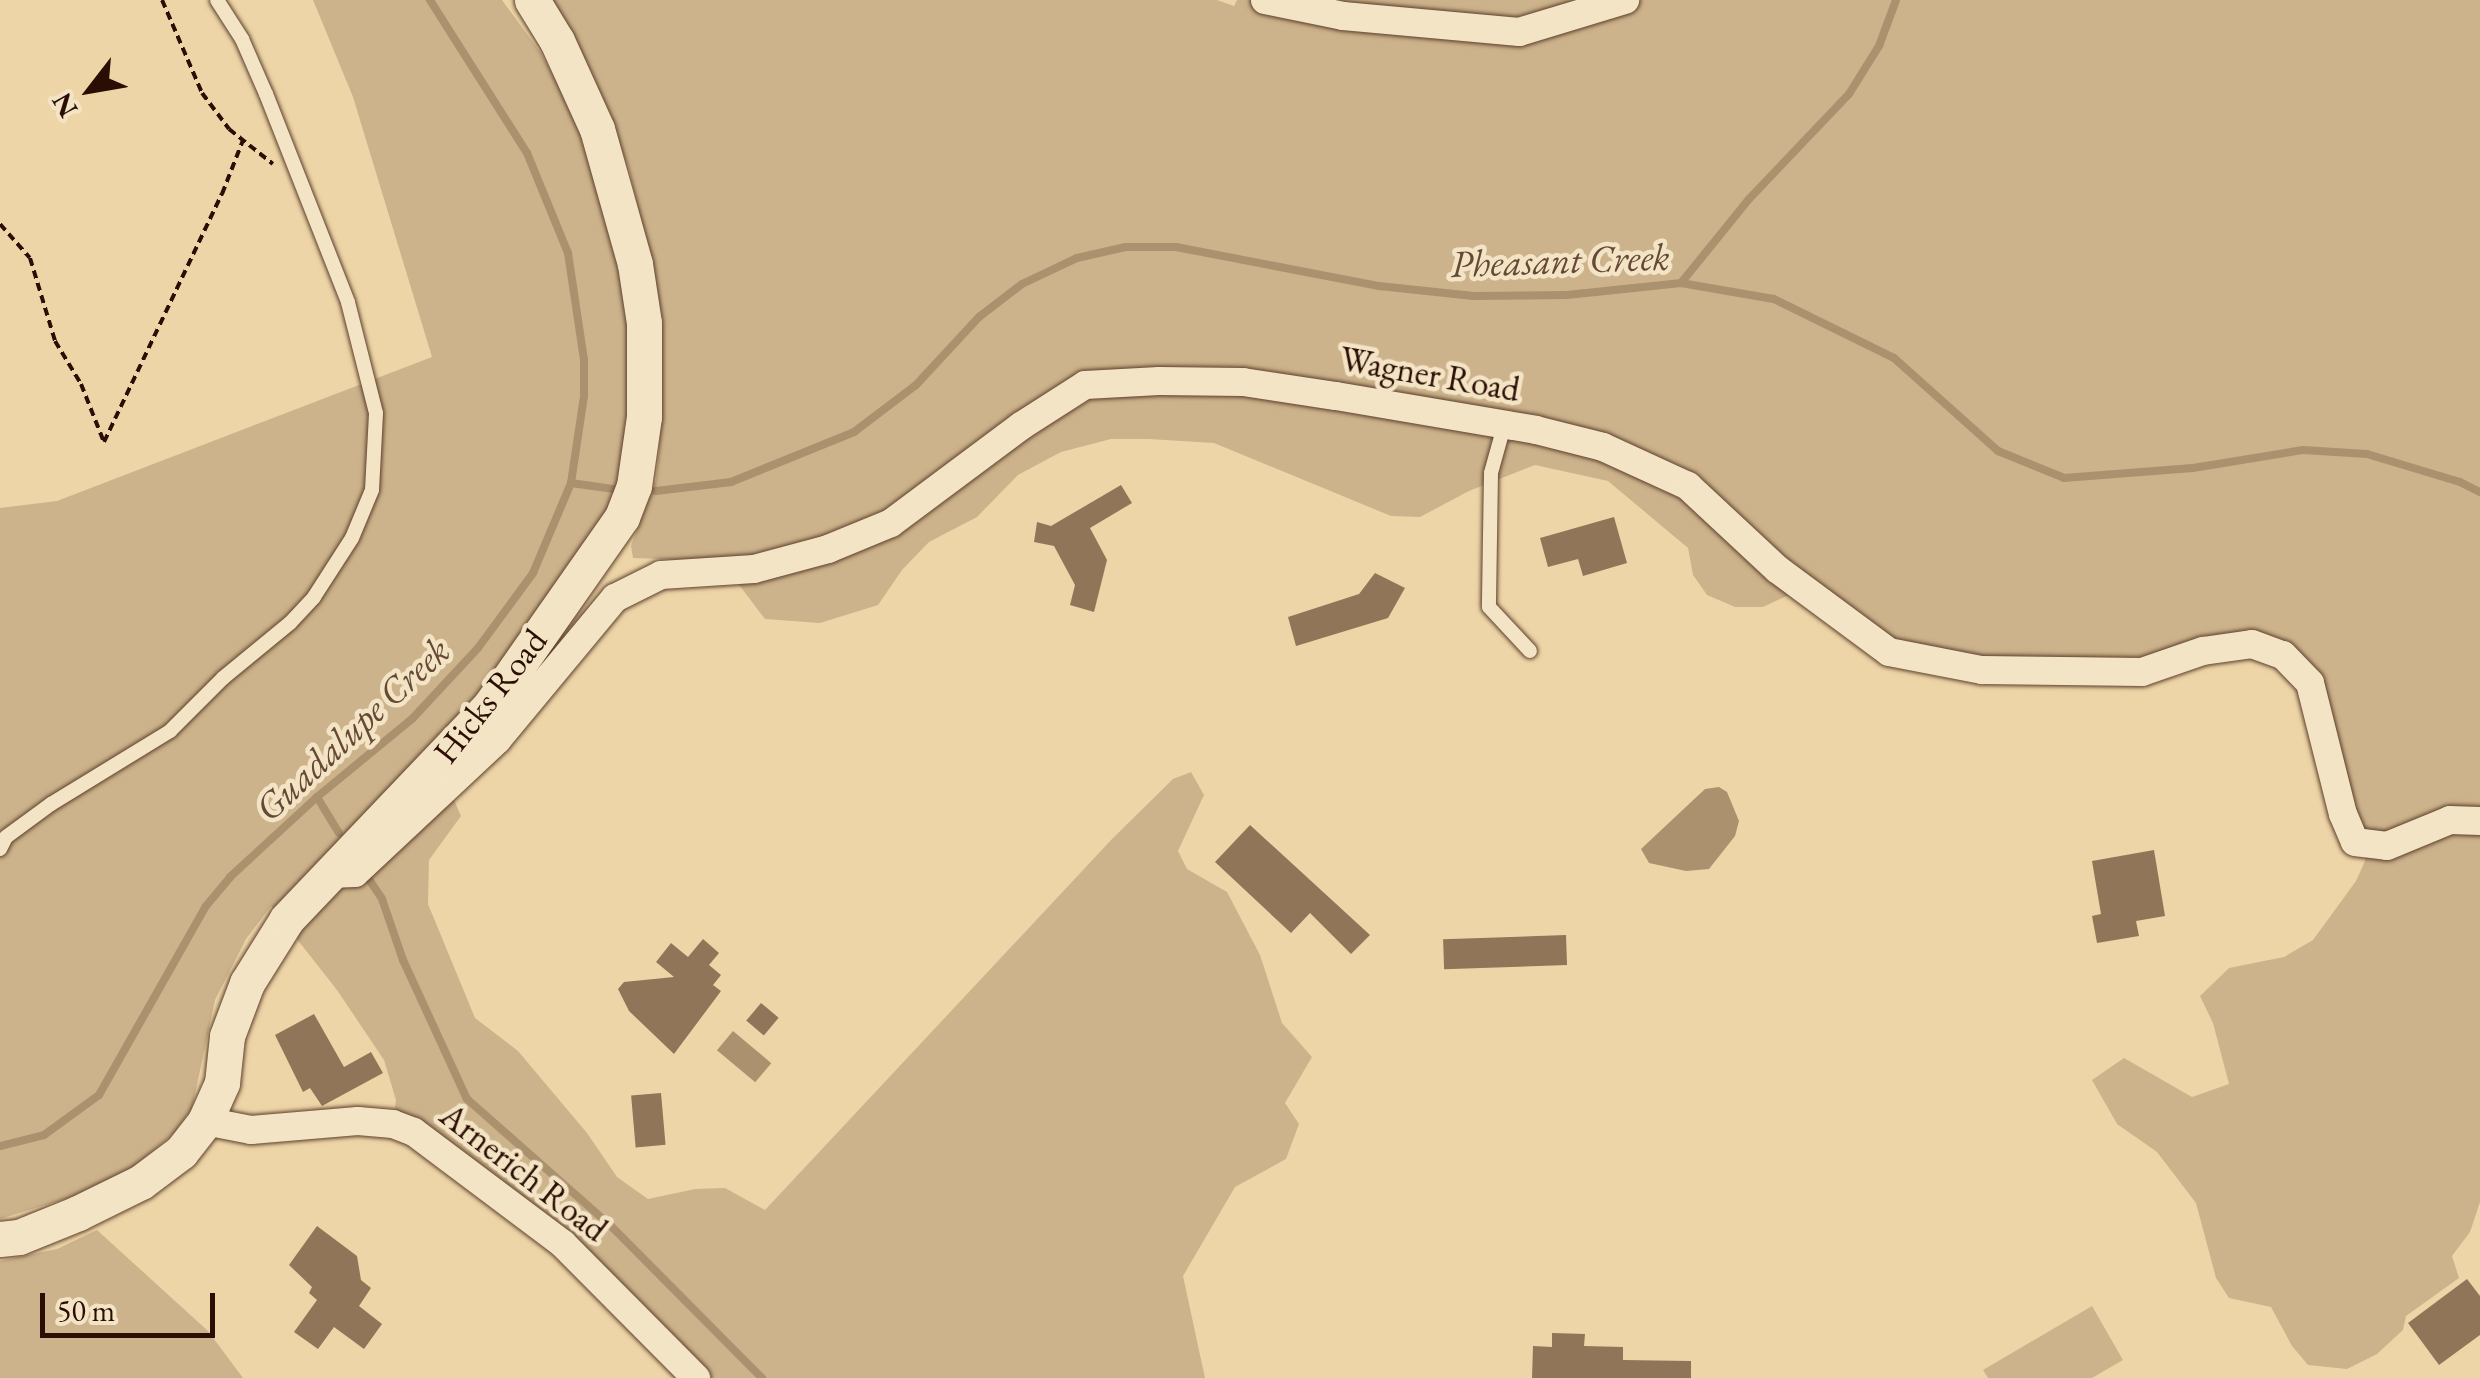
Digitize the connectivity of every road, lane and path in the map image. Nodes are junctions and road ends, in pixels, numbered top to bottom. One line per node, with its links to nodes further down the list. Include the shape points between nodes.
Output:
1 (162, 0): 6 (path, via 202,94)
2 (217, 0): 7 (lane, via 258,76)
3 (532, 0): 13 (street, Hicks Road, via 577,82 628,228 646,363 634,486 622,517 488,706)
4 (1265, 0): 5 (street, via 1343,16 1519,32)
5 (1625, 0)
6 (242, 140): 7 (path); 8 (path, via 104,442 81,384 54,341 30,258)
7 (302, 190): 12 (lane, via 334,257 376,413 372,490 352,538 290,623 170,732 51,804 6,837)
8 (0, 224)
9 (1504, 426): 10 (lane, via 1491,473 1490,607); 11 (street, Wagner Road, via 1603,447 1688,486 1777,568 1889,652 1982,670 2142,672 2203,651 2252,644 2283,655 2310,683 2355,842 2387,846 2450,820); 13 (street, Wagner Road, via 1243,382 1086,385 891,523 754,569 662,575 615,598 497,740 355,873)
10 (1530, 651)
11 (2480, 821)
12 (0, 849)
13 (328, 874): 14 (street, Hicks Road, via 247,982 227,1036 222,1082)
14 (205, 1120): 15 (street, Hicks Road, via 180,1152 141,1182 78,1214); 16 (street, Arnerich Road, via 251,1130 358,1121 414,1132 563,1244)
15 (0, 1239)
16 (696, 1378)

